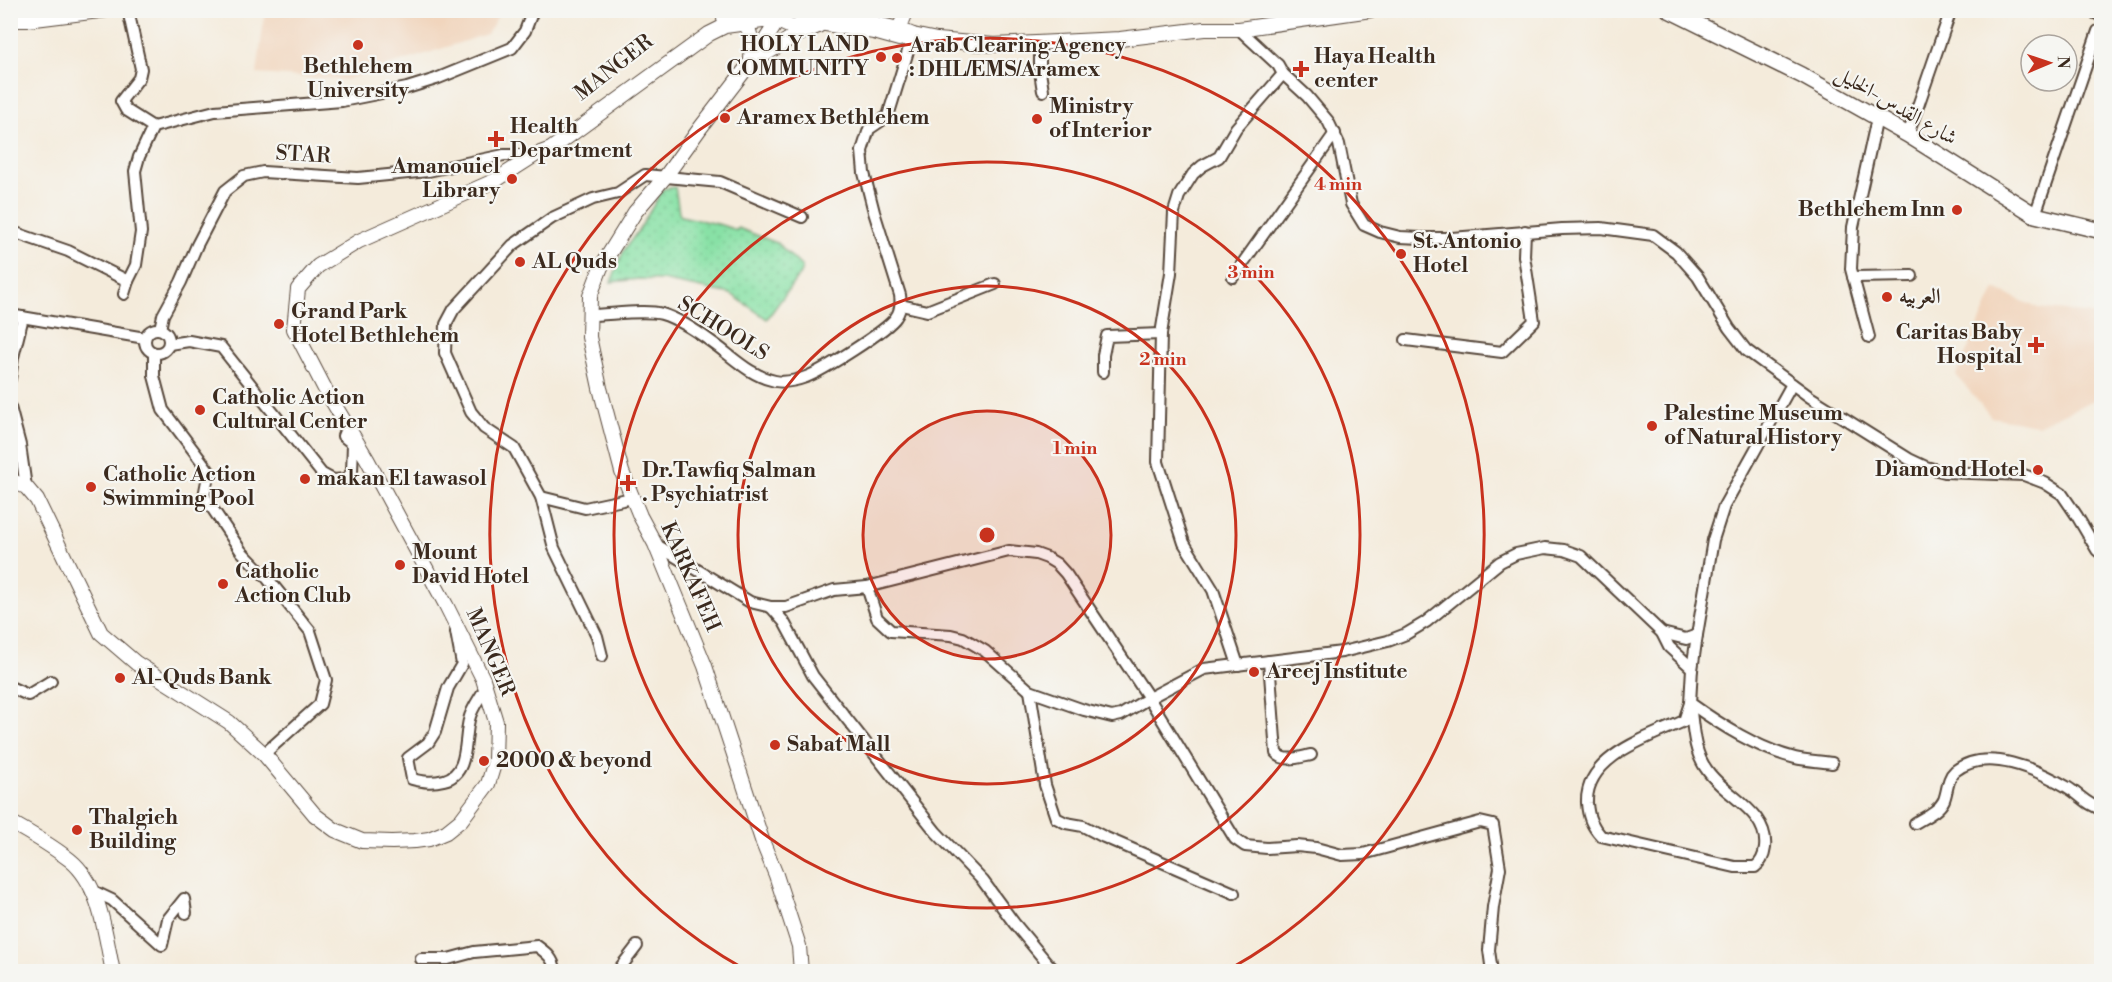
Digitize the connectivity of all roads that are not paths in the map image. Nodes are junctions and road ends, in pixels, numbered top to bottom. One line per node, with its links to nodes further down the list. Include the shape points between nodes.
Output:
1 (107, 10): 13 (street)
2 (128, 10): 27 (street, via 141,69 139,78 120,101 126,110)
3 (532, 10): 27 (street, via 525,31 512,48 407,88 342,101 215,111)
4 (757, 10): 30 (street, MANGER, via 722,20 685,40)
5 (816, 10): 18 (street)
6 (907, 10): 18 (street)
7 (1371, 10): 17 (street)
8 (1669, 10): 26 (main road, شارع القدس-الخليل, via 1801,75)
9 (1951, 10): 29 (street)
10 (2088, 10): 12 (street)
11 (779, 15): 14 (street, via 786,27); 15 (street, MANGER); 23 (street, KARKAFEH)
12 (2102, 16)
13 (10, 20)
14 (802, 20): 16 (street); 21 (street)
15 (742, 24): 23 (street, via 748,27 752,42); 30 (street, MANGER, via 708,34 551,149)
16 (826, 24): 18 (street); 21 (street)
17 (1239, 29): 22 (street); 24 (street)
18 (897, 33): 20 (street, via 899,39)
19 (2102, 33): 32 (street, via 2098,31)
20 (913, 35): 22 (street, via 994,45); 43 (street, via 888,116 869,129 862,151 864,173)
21 (787, 41): 23 (street)
22 (1040, 44): 25 (street)
23 (751, 63): 31 (street, KARKAFEH)
24 (1283, 74): 28 (street, via 1307,96); 48 (street, via 1236,128 1219,157 1193,174 1179,196)
25 (1043, 91)
26 (1877, 118): 29 (main road, شارع القدس-الخليل); 39 (street, via 1853,227)
27 (153, 127): 40 (street, via 135,171 141,232 136,265)
28 (1335, 133): 35 (street, via 1351,204 1364,225 1421,238); 38 (street)
29 (1908, 135): 32 (main road, شارع القدس-الخليل)
30 (535, 155): 47 (street, STAR, via 504,155 428,171 358,178 263,172 244,176 225,191 163,315); 58 (street, MANGER, via 496,180 359,241 318,266 298,289 294,329)
31 (665, 177): 33 (street, via 720,182); 45 (street, KARKAFEH, via 635,212 601,267 590,296); 61 (street, via 645,175 618,193 592,199 534,230 513,245 454,309 446,324 445,353 471,412 484,428 514,448)
32 (2035, 215): 36 (main road, شارع القدس-الخليل)
33 (802, 217)
34 (10, 231): 40 (street, via 68,251)
35 (1525, 231): 51 (street, via 1524,256 1534,321 1502,352); 56 (street, via 1601,228 1653,235 1687,262 1746,350)
36 (2102, 231)
37 (1912, 276): 39 (street)
38 (1233, 277)
39 (1853, 277): 49 (street)
40 (128, 281): 42 (street)
41 (995, 284): 43 (street, via 927,311)
42 (124, 294)
43 (901, 305): 45 (street, SCHOOLS, via 887,327 808,377 790,382 773,381 751,372 712,342 661,313)
44 (10, 315): 46 (street)
45 (589, 315): 62 (street, KARKAFEH, via 589,337 600,388 615,451)
46 (23, 317): 50 (street); 55 (street)
47 (160, 329): 50 (street, via 150,331); 52 (street, via 168,336)
48 (1161, 334): 54 (street, via 1107,336); 72 (street, via 1158,462 1184,543 1213,590)
49 (1869, 337)
50 (145, 338): 53 (street, via 145,346)
51 (1406, 340)
52 (169, 344): 53 (street, via 165,351); 58 (street, via 189,341 221,347 322,474 333,480 346,479 352,472 353,444 343,436)
53 (154, 354): 80 (street, via 154,376 163,410 209,471 204,496 241,551 310,631 326,680 320,704)
54 (1103, 372)
55 (10, 379)
56 (1792, 384): 64 (street, via 1926,467 1945,472 2024,474 2046,483 2062,494); 69 (street, via 1717,524)
57 (10, 407): 60 (street)
58 (347, 426): 67 (street, MANGER)
59 (10, 480): 60 (street)
60 (26, 487): 80 (street, MANGER, via 37,500 101,633 136,663 230,722)
61 (541, 497): 62 (street, via 585,508); 70 (street, via 554,548)
62 (632, 498): 63 (street, KARKAFEH)
63 (655, 544): 66 (street, via 750,602); 94 (street, KARKAFEH, via 705,666 799,946)
64 (2102, 554)
65 (867, 586): 66 (street, via 834,590 786,607); 77 (street, via 877,618 891,631 963,638 985,651); 78 (street, via 998,552 1021,551 1047,558 1066,574)
66 (771, 607): 95 (street, via 784,622 813,676 936,832 984,881)
67 (454, 621): 76 (street, MANGER); 76 (street, via 462,664 448,688 435,732 428,743 408,758 412,778 427,783 441,781 454,777 460,770 469,717)
68 (1662, 633): 69 (street, via 1686,639); 71 (street, via 1581,556 1545,548 1500,562 1406,634 1371,647); 73 (street, via 1669,647)
69 (1697, 634): 73 (street)
70 (603, 656)
71 (1269, 661): 72 (street); 81 (street, via 1276,753 1286,759)
72 (1238, 664): 78 (street, via 1195,672)
73 (1692, 670): 79 (street)
74 (51, 681): 75 (street, via 28,695)
75 (10, 687)
76 (486, 687): 80 (street, MANGER, via 496,722 495,761 488,784 461,820 429,839 362,841 335,831 315,815)
77 (1030, 691): 78 (street, via 1112,717); 87 (street, via 1045,785 1056,818 1083,826)
78 (1149, 698): 96 (street, via 1235,839 1245,846 1297,846 1342,855 1363,854 1480,822 1493,825 1500,868 1492,907)
79 (1690, 703): 79 (street, via 1684,721 1623,749 1601,765 1589,784 1587,796 1593,826 1601,836 1736,867 1755,867 1761,862 1766,835 1757,817 1706,770 1694,734); 82 (street, via 1765,747 1797,758)
80 (264, 754)
81 (1311, 755)
82 (1832, 763)
83 (2102, 809): 85 (street, via 2025,766 1989,760 1966,764 1953,772 1938,808)
84 (10, 822): 86 (street, via 71,861)
85 (1916, 823)
86 (92, 890): 88 (street, via 112,900 162,945 168,919 184,899); 91 (street)
87 (1234, 893)
88 (186, 913)
89 (637, 946): 93 (street)
90 (421, 959): 92 (street, via 448,959 474,952 537,946 550,955)
91 (113, 972)
92 (555, 972)
93 (617, 972)
94 (801, 972)
95 (1057, 972)
96 (1492, 972)

